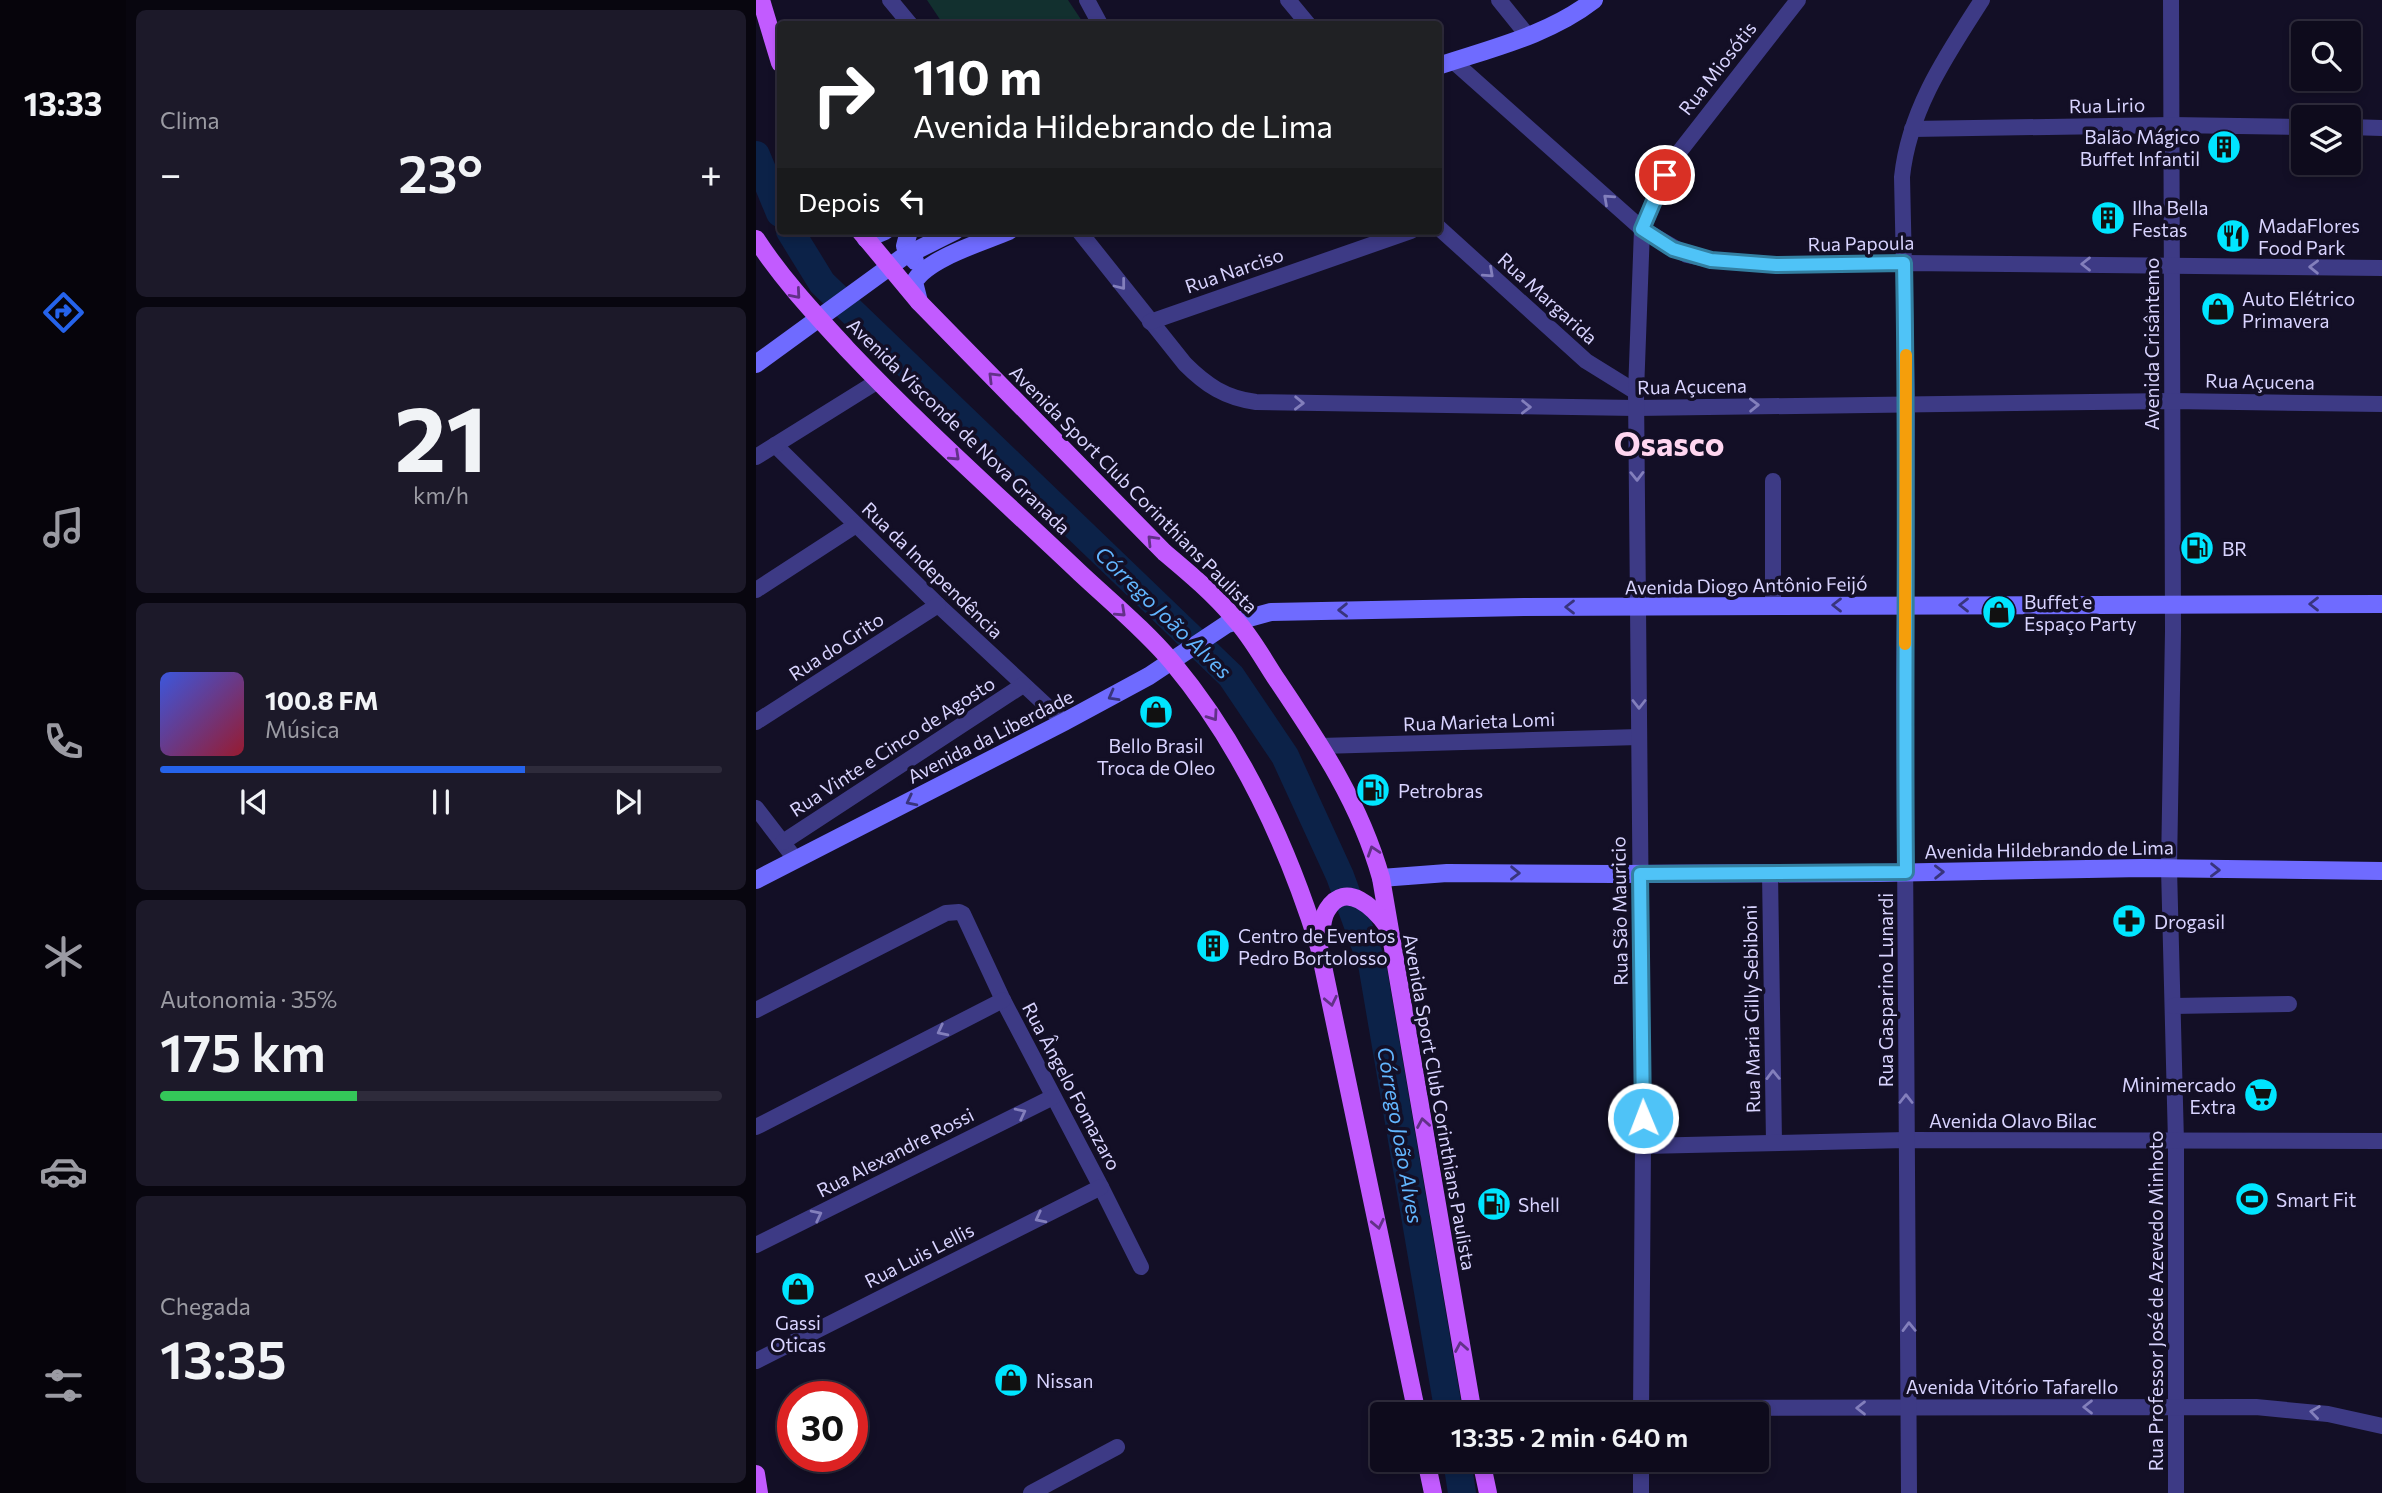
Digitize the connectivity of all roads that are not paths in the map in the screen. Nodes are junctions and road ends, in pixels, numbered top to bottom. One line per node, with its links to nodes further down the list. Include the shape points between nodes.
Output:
1 (761, 0): 14 (main road)
2 (890, 0): 10 (street)
3 (1087, 0): 11 (street)
4 (1288, 0): 12 (street)
5 (1499, 0): 13 (street)
6 (1594, 0): 13 (main road)
7 (1798, 0): 21 (street, Rua Miosótis, via 1679,151)
8 (1982, 0): 19 (street, Rua Gasparino Lunardi, via 1929,86)
9 (2171, 0): 16 (street, Avenida Crisântemo)
10 (908, 21)
11 (1098, 21)
12 (1306, 21)
13 (1528, 36): 15 (main road)
14 (777, 53)
15 (1446, 64): 21 (street, Rua Papoula, one-way to 15)
16 (2172, 125): 17 (street, Rua Lirio); 19 (street, Rua Lirio); 32 (street, Avenida Crisântemo)
17 (2291, 127)
18 (2361, 127): 20 (street)
19 (1912, 128): 31 (street, Rua Gasparino Lunardi, via 1902,177)
20 (2382, 128)
21 (1642, 229): 31 (street, Rua Papoula, via 1673,249 1711,260 1776,265); 38 (street, Rua Miosótis)
22 (1442, 232): 38 (street, Rua Margarida, one-way to 38)
23 (863, 235): 34 (main road, Avenida Sport Club Corinthians Paulista)
24 (908, 235): 30 (main road, via 905,246 913,260)
25 (947, 235): 36 (main road, via 903,257)
26 (1000, 235): 30 (main road)
27 (1082, 235): 35 (street, Rua Açucena, one-way to 35)
28 (1399, 235): 35 (street, Rua Narciso)
29 (756, 239): 37 (main road, Avenida Visconde de Nova Granada, one-way to 37, via 797,295)
30 (945, 258): 34 (main road, via 918,275 914,282)
31 (1904, 263): 32 (street, Rua Papoula, one-way to 31); 40 (street, Rua Gasparino Lunardi)
32 (2172, 265): 33 (street, Rua Papoula, one-way to 32); 39 (street, Avenida Crisântemo)
33 (2382, 268)
34 (919, 302): 53 (main road, Avenida Sport Club Corinthians Paulista, one-way to 34, via 1204,585 1164,552)
35 (1150, 322): 38 (street, Rua Açucena, one-way to 38, via 1205,384 1240,400)
36 (756, 364)
37 (877, 381): 42 (street); 54 (main road, Avenida Visconde de Nova Granada, one-way to 54)
38 (1636, 400): 40 (street, Rua Açucena, one-way to 40); 52 (street, Rua São Mauricio, one-way to 52)
39 (2172, 401): 40 (street, Rua Açucena); 41 (street, Rua Açucena); 49 (street, Avenida Crisântemo)
40 (1907, 404): 48 (street, Rua Gasparino Lunardi)
41 (2382, 404)
42 (775, 445): 43 (street); 45 (street, Rua da Independência)
43 (756, 457)
44 (1773, 481): 51 (street)
45 (856, 525): 46 (street); 50 (street, Rua da Independência)
46 (756, 590)
47 (2382, 604): 49 (main road, Avenida Diogo Antônio Feijó, one-way to 49)
48 (1905, 605): 49 (main road, Avenida Diogo Antônio Feijó, one-way to 48); 51 (main road, Avenida Diogo Antônio Feijó, one-way to 51); 65 (street, Rua Gasparino Lunardi)
49 (2173, 605): 63 (street, Rua Professor José de Azevedo Minhoto)
50 (938, 606): 55 (street, Rua da Independência); 56 (street, Rua do Grito)
51 (1773, 606): 52 (main road, Avenida Diogo Antônio Feijó)
52 (1639, 608): 53 (main road, Avenida Diogo Antônio Feijó, one-way to 53, via 1318,610 1270,612); 58 (street, Rua São Mauricio, one-way to 58)
53 (1232, 622): 54 (main road, Avenida da Liberdade); 59 (main road, Avenida Sport Club Corinthians Paulista)
54 (1171, 661): 57 (main road, Avenida da Liberdade, one-way to 57); 71 (main road, Avenida Visconde de Nova Granada, one-way to 71, via 1216,720 1269,813)
55 (1023, 685): 57 (street, Rua da Independência); 61 (street, Rua Vinte e Cinco de Agosto)
56 (756, 722)
57 (1064, 722): 62 (main road, Avenida da Liberdade, one-way to 62)
58 (1639, 737): 59 (street, Rua Marieta Lomi); 67 (street, Rua São Mauricio)
59 (1320, 746): 68 (main road, Avenida Sport Club Corinthians Paulista, one-way to 59, via 1366,830)
60 (756, 808): 61 (street)
61 (783, 842): 62 (street)
62 (796, 860): 69 (main road, Avenida da Liberdade)
63 (2169, 868): 64 (main road, Avenida Hildebrando de Lima, one-way to 64); 65 (main road, Avenida Hildebrando de Lima, one-way to 63); 74 (street, Rua Professor José de Azevedo Minhoto)
64 (2382, 871)
65 (1906, 872): 66 (main road, Avenida Hildebrando de Lima); 78 (street, Rua Gasparino Lunardi, one-way to 65)
66 (1770, 873): 67 (main road, Avenida Hildebrando de Lima); 81 (street, Rua Maria Gilly Sebiboni, one-way to 66)
67 (1640, 874): 68 (main road, Avenida Hildebrando de Lima, one-way to 67, via 1447,873); 82 (street, Rua São Mauricio)
68 (1381, 878): 70 (main road, Avenida Sport Club Corinthians Paulista)
69 (756, 880)
70 (1385, 923): 71 (main road, via 1365,901 1341,899 1328,908); 88 (main road, Avenida Sport Club Corinthians Paulista, one-way to 70)
71 (1321, 939): 87 (main road, Avenida Visconde de Nova Granada, one-way to 87)
72 (1003, 1000): 75 (street, Rua Ângelo Fomazaro, via 969,923 959,912 946,913); 76 (street, Rua Ângelo Fomazaro); 77 (street, one-way to 77)
73 (2288, 1004): 74 (street)
74 (2173, 1006): 79 (street, Rua Professor José de Azevedo Minhoto)
75 (756, 1010)
76 (1053, 1097): 83 (street, Rua Ângelo Fomazaro); 84 (street, Rua Alexandre Rossi, one-way to 76)
77 (756, 1127)
78 (1906, 1140): 79 (street, Avenida Olavo Bilac); 81 (street, Avenida Olavo Bilac); 91 (street, Rua Gasparino Lunardi, one-way to 78)
79 (2176, 1142): 80 (street, Avenida Olavo Bilac); 90 (street, Rua Professor José de Azevedo Minhoto)
80 (2382, 1142)
81 (1774, 1143): 82 (street, Avenida Olavo Bilac)
82 (1643, 1146): 89 (street, Rua São Mauricio)
83 (1101, 1187): 85 (street, Rua Ângelo Fomazaro); 86 (street, Rua Luis Lellis, one-way to 86)
84 (756, 1245)
85 (1141, 1268)
86 (756, 1361)
87 (1415, 1402)
88 (1471, 1402)
89 (1641, 1402)
90 (2176, 1407): 91 (street, Avenida Vitório Tafarello, one-way to 91); 93 (street, Avenida Vitório Tafarello, one-way to 90, via 2305,1411); 105 (street, Rua Professor José de Azevedo Minhoto)
91 (1910, 1408): 92 (street, Avenida Vitório Tafarello, one-way to 92); 104 (street, Rua Gasparino Lunardi)
92 (1769, 1410)
93 (2382, 1426)
94 (1117, 1447): 100 (street)
95 (1429, 1472): 101 (main road)
96 (1484, 1472): 102 (main road)
97 (1641, 1472): 103 (street)
98 (756, 1474): 99 (main road)
99 (759, 1493)
100 (1031, 1493)
101 (1433, 1493)
102 (1488, 1493)
103 (1641, 1493)
104 (1909, 1493)
105 (2176, 1493)

